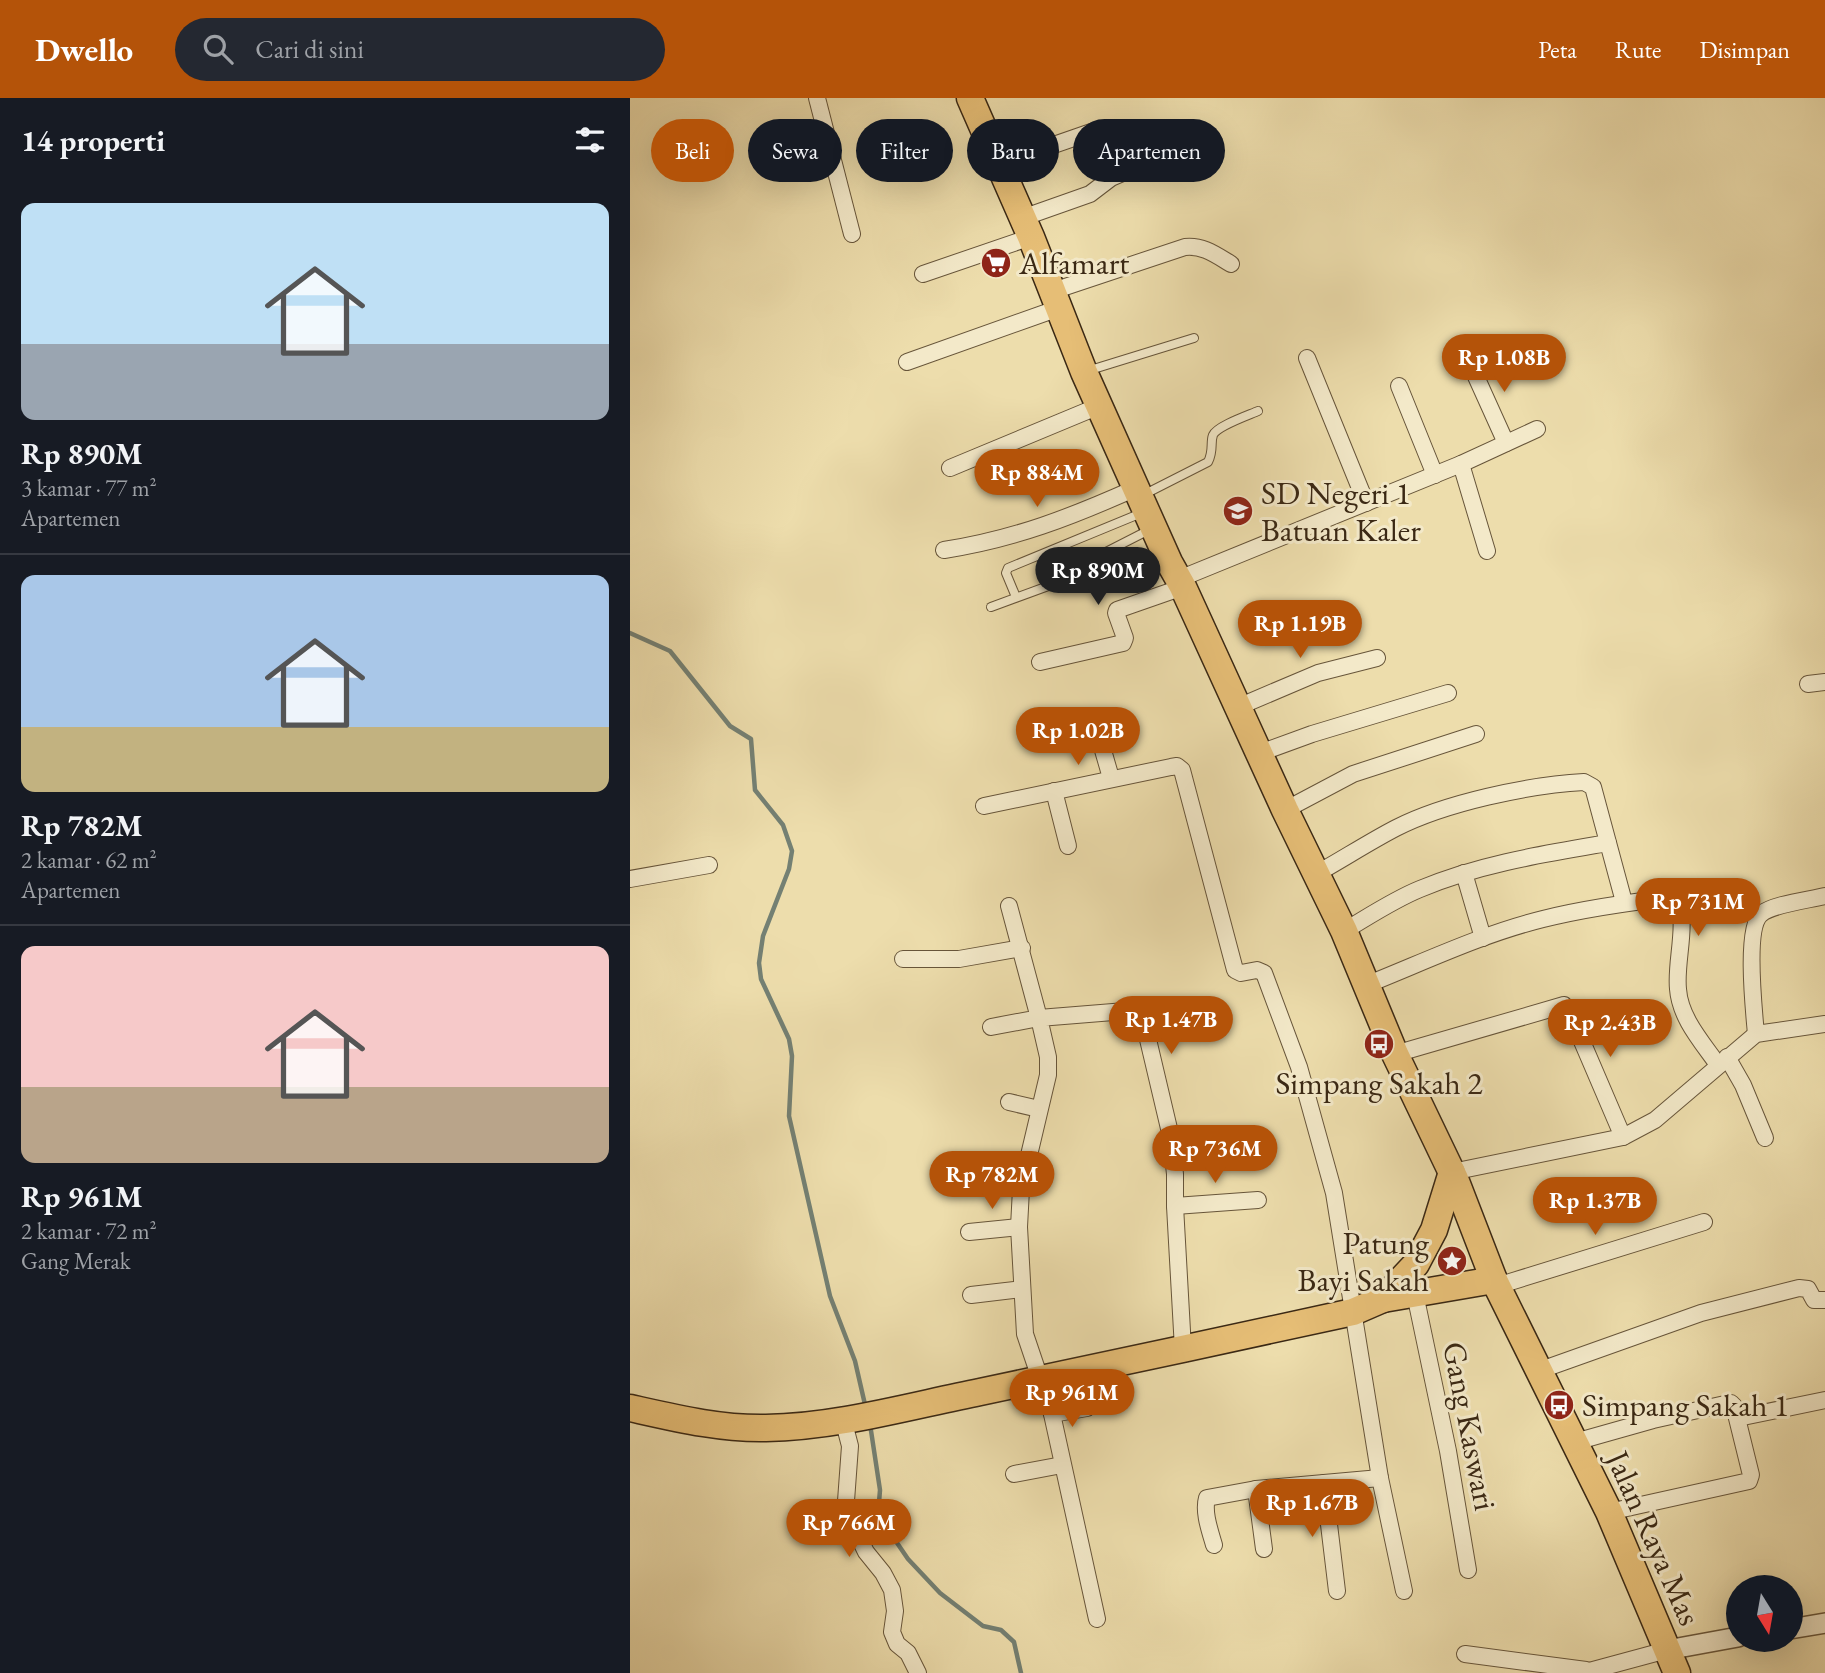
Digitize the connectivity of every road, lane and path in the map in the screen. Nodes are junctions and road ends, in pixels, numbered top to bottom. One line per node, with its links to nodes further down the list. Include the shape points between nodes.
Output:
1 (817, 98): 7 (street)
2 (976, 100): 3 (highway, Jalan Raya Mas)
3 (983, 119)
4 (1007, 182): 6 (highway, Jalan Raya Mas)
5 (1106, 182): 6 (street)
6 (1026, 228): 9 (street); 10 (highway, Jalan Raya Mas)
7 (852, 233)
8 (1231, 264): 10 (street, via 1204,249 1185,247)
9 (923, 274)
10 (1056, 300): 14 (street); 15 (highway, Jalan Raya Mas)
11 (1194, 338): 15 (lane)
12 (1307, 358): 24 (street)
13 (1469, 361): 20 (street)
14 (907, 362)
15 (1084, 372): 17 (highway, Jalan Raya Mas)
16 (1399, 386): 23 (street)
17 (1099, 406): 22 (street); 25 (highway, Jalan Raya Mas)
18 (1258, 411): 25 (lane, via 1216,430 1208,462)
19 (1537, 429): 20 (street)
20 (1506, 443): 21 (street)
21 (1461, 464): 23 (street); 27 (street)
22 (950, 468)
23 (1435, 475): 24 (street)
24 (1366, 503): 28 (street)
25 (1144, 506): 26 (street, via 1074,516 987,544); 28 (highway, Jalan Raya Mas); 28 (lane, via 1104,553 1112,579); 30 (lane, via 1008,568)
26 (944, 550)
27 (1487, 551)
28 (1177, 576): 33 (street, via 1117,610 1123,643); 37 (highway, Jalan Raya Mas)
29 (1051, 585): 30 (lane)
30 (1016, 597): 31 (lane)
31 (990, 607)
32 (1377, 658): 37 (street, via 1318,673)
33 (1040, 662)
34 (1825, 682): 35 (street)
35 (1808, 684)
36 (1448, 693): 40 (street)
37 (1238, 707): 40 (highway, Jalan Raya Mas)
38 (1094, 719): 41 (street)
39 (1476, 734): 44 (street, via 1353,774)
40 (1260, 753): 44 (highway, Jalan Raya Mas)
41 (1111, 778): 42 (street); 80 (street, via 1177,766 1182,770 1235,970 1264,973 1299,1067 1334,1193)
42 (1054, 791): 43 (street); 46 (street)
43 (984, 806)
44 (1285, 810): 49 (highway, Jalan Raya Mas)
45 (1608, 843): 48 (street); 49 (street, via 1593,787 1577,782 1493,796 1430,813); 52 (street)
46 (1068, 846)
47 (709, 864): 50 (street)
48 (1464, 873): 54 (street, via 1418,890); 55 (street)
49 (1316, 874): 54 (highway, Jalan Raya Mas)
50 (630, 878)
51 (1825, 896): 62 (street, via 1759,915 1752,984)
52 (1624, 902): 55 (street, via 1541,919); 62 (street, via 1676,897 1681,918 1677,988 1683,1014)
53 (1009, 906): 56 (street)
54 (1344, 931): 58 (highway, Jalan Raya Mas)
55 (1483, 938): 58 (street)
56 (1022, 948): 57 (street, via 959,959); 59 (street)
57 (903, 959)
58 (1366, 985): 63 (highway, Jalan Raya Mas)
59 (1039, 1018): 61 (street); 65 (street, via 1048,1057); 70 (street, via 1140,1012 1171,1137)
60 (1825, 1024): 62 (street)
61 (991, 1027)
62 (1737, 1049): 66 (street, via 1655,1120); 67 (street, via 1743,1085)
63 (1395, 1054): 66 (street, via 1564,1005); 68 (highway, Jalan Raya Mas)
64 (1009, 1102): 65 (street)
65 (1039, 1108): 72 (street, via 1021,1189)
66 (1623, 1137): 68 (street)
67 (1765, 1138)
68 (1452, 1172): 74 (highway, Jalan Raya Mas); 78 (highway, via 1434,1230 1416,1264)
69 (1258, 1200): 70 (street)
70 (1175, 1206): 81 (street)
71 (1704, 1222): 74 (street)
72 (1019, 1227): 73 (street); 75 (street)
73 (969, 1232)
74 (1495, 1283): 76 (highway); 82 (highway, Jalan Raya Mas)
75 (1022, 1289): 77 (street); 83 (street, via 1025,1334)
76 (1415, 1294): 78 (highway); 99 (street, Gang Kaswari)
77 (971, 1295)
78 (1384, 1299): 80 (highway)
79 (1825, 1300): 82 (street, via 1814,1300 1804,1287 1786,1291 1701,1313)
80 (1353, 1312): 81 (highway); 93 (street)
81 (1183, 1349): 83 (highway)
82 (1538, 1371): 90 (highway, Jalan Raya Mas)
83 (1041, 1379): 87 (street); 89 (highway)
84 (1825, 1400): 88 (street)
85 (630, 1408): 89 (highway, via 731,1427 767,1428)
86 (1087, 1408): 87 (street)
87 (1052, 1414): 91 (street)
88 (1738, 1418): 90 (street, via 1731,1403); 96 (street, via 1749,1481)
89 (845, 1419): 109 (street, via 850,1446 848,1515 892,1590 892,1632)
90 (1575, 1442): 96 (highway, Jalan Raya Mas)
91 (1062, 1465): 92 (street); 102 (street)
92 (1014, 1474)
93 (1380, 1478): 94 (street); 101 (street)
94 (1324, 1483): 95 (street); 100 (street)
95 (1256, 1489): 97 (street, via 1207,1498); 98 (street)
96 (1609, 1512): 107 (highway, Jalan Raya Mas)
97 (1213, 1545)
98 (1264, 1549)
99 (1468, 1570)
100 (1337, 1591)
101 (1404, 1591)
102 (1097, 1619)
103 (1825, 1623): 104 (street)
104 (1803, 1627)
105 (1726, 1641): 107 (street)
106 (1465, 1654): 108 (street)
107 (1672, 1661): 108 (street)
108 (1584, 1672)
109 (918, 1673)

